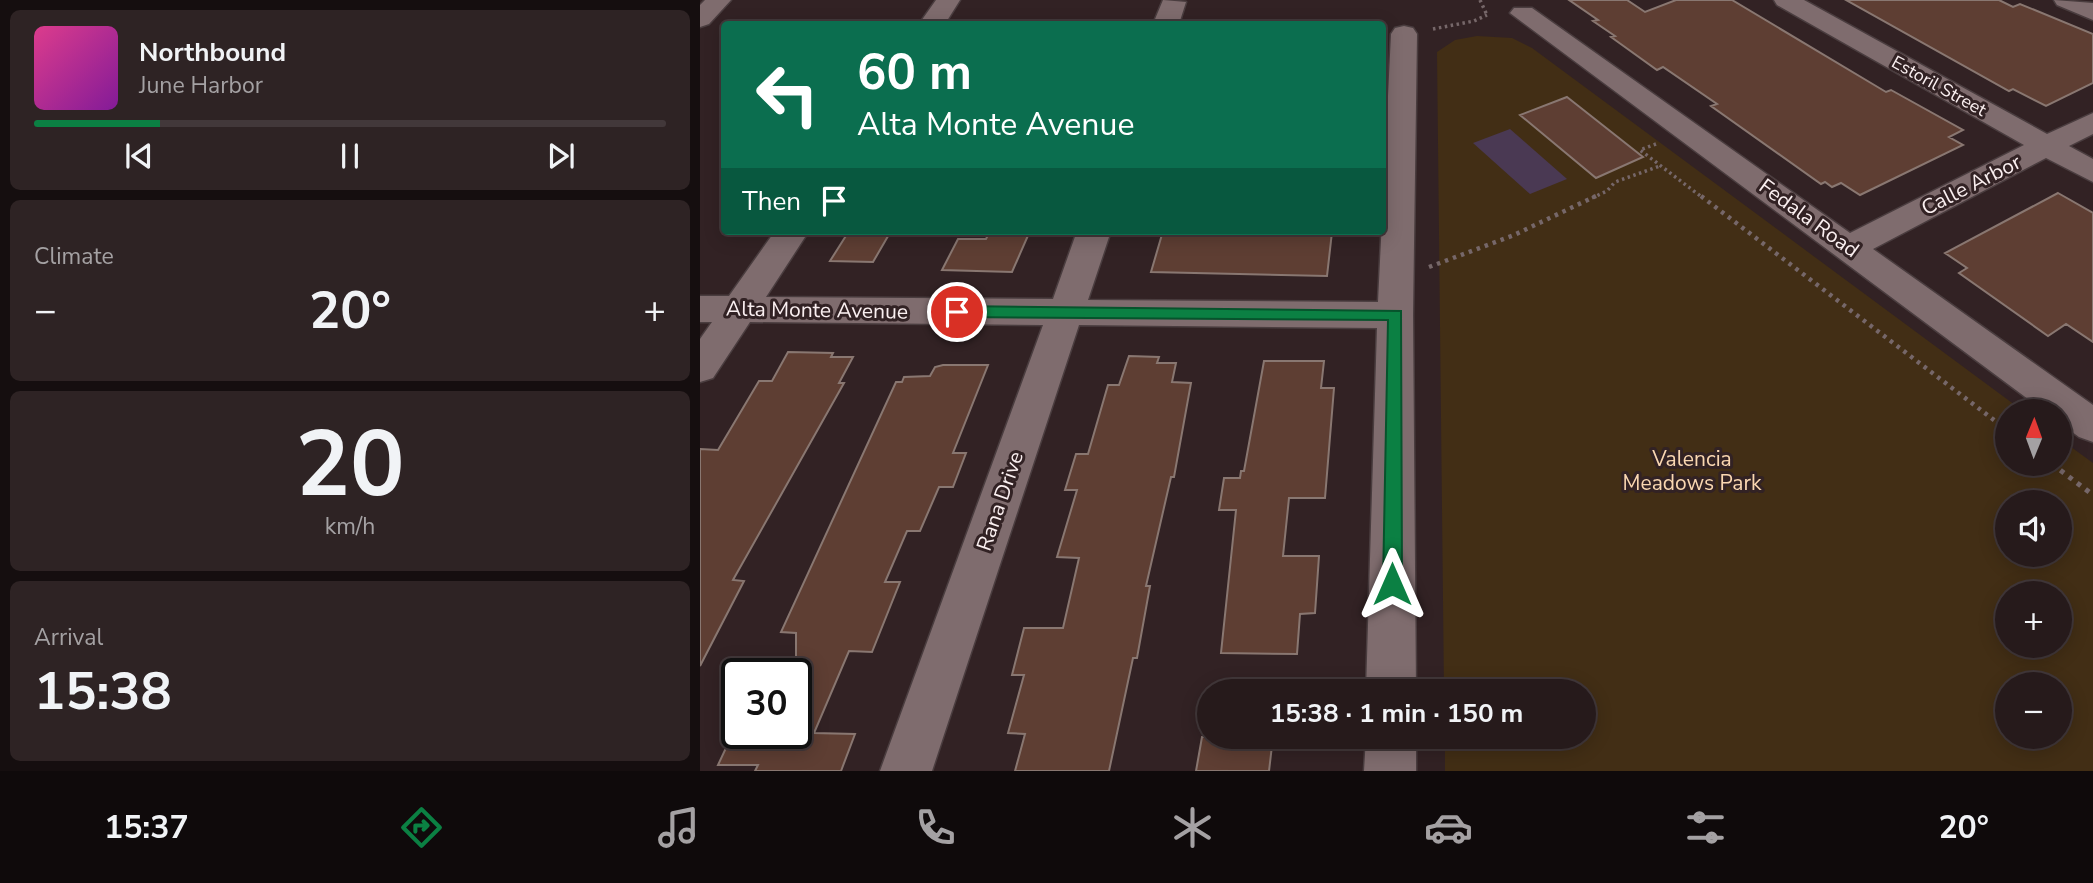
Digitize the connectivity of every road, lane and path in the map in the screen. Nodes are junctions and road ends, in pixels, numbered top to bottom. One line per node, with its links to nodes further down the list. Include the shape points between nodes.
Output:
1 (719, 0): 8 (street)
2 (948, 0): 9 (street)
3 (1786, 0): 13 (street, Estoril Street)
4 (2066, 0): 5 (street)
5 (2093, 12)
6 (1523, 13): 12 (street, Fedala Road)
7 (1487, 15): 10 (path)
8 (700, 19)
9 (934, 21)
10 (1404, 34): 19 (street)
11 (2093, 122): 13 (street, Calle Arbor)
12 (1688, 130): 14 (path, via 1640,150); 18 (street, Fedala Road)
13 (2047, 146): 15 (street, Estoril Street); 18 (street, Calle Arbor)
14 (1661, 165): 19 (path, via 1615,182 1607,191 1514,235 1432,267); 25 (path)
15 (2093, 172)
16 (789, 235): 21 (street)
17 (1093, 235): 22 (street, Rana Drive)
18 (1849, 247): 26 (street, Fedala Road)
19 (1397, 268): 23 (street)
20 (700, 309): 21 (street, Alta Monte Avenue)
21 (739, 309): 22 (street, Alta Monte Avenue); 24 (street)
22 (1065, 313): 23 (street, Alta Monte Avenue); 31 (street, Rana Drive)
23 (1395, 315): 29 (street)
24 (700, 368)
25 (1995, 421)
26 (2093, 426)
27 (2068, 476): 28 (path)
28 (2093, 495)
29 (1391, 679)
30 (1391, 749): 32 (street)
31 (906, 771)
32 (1390, 771)

